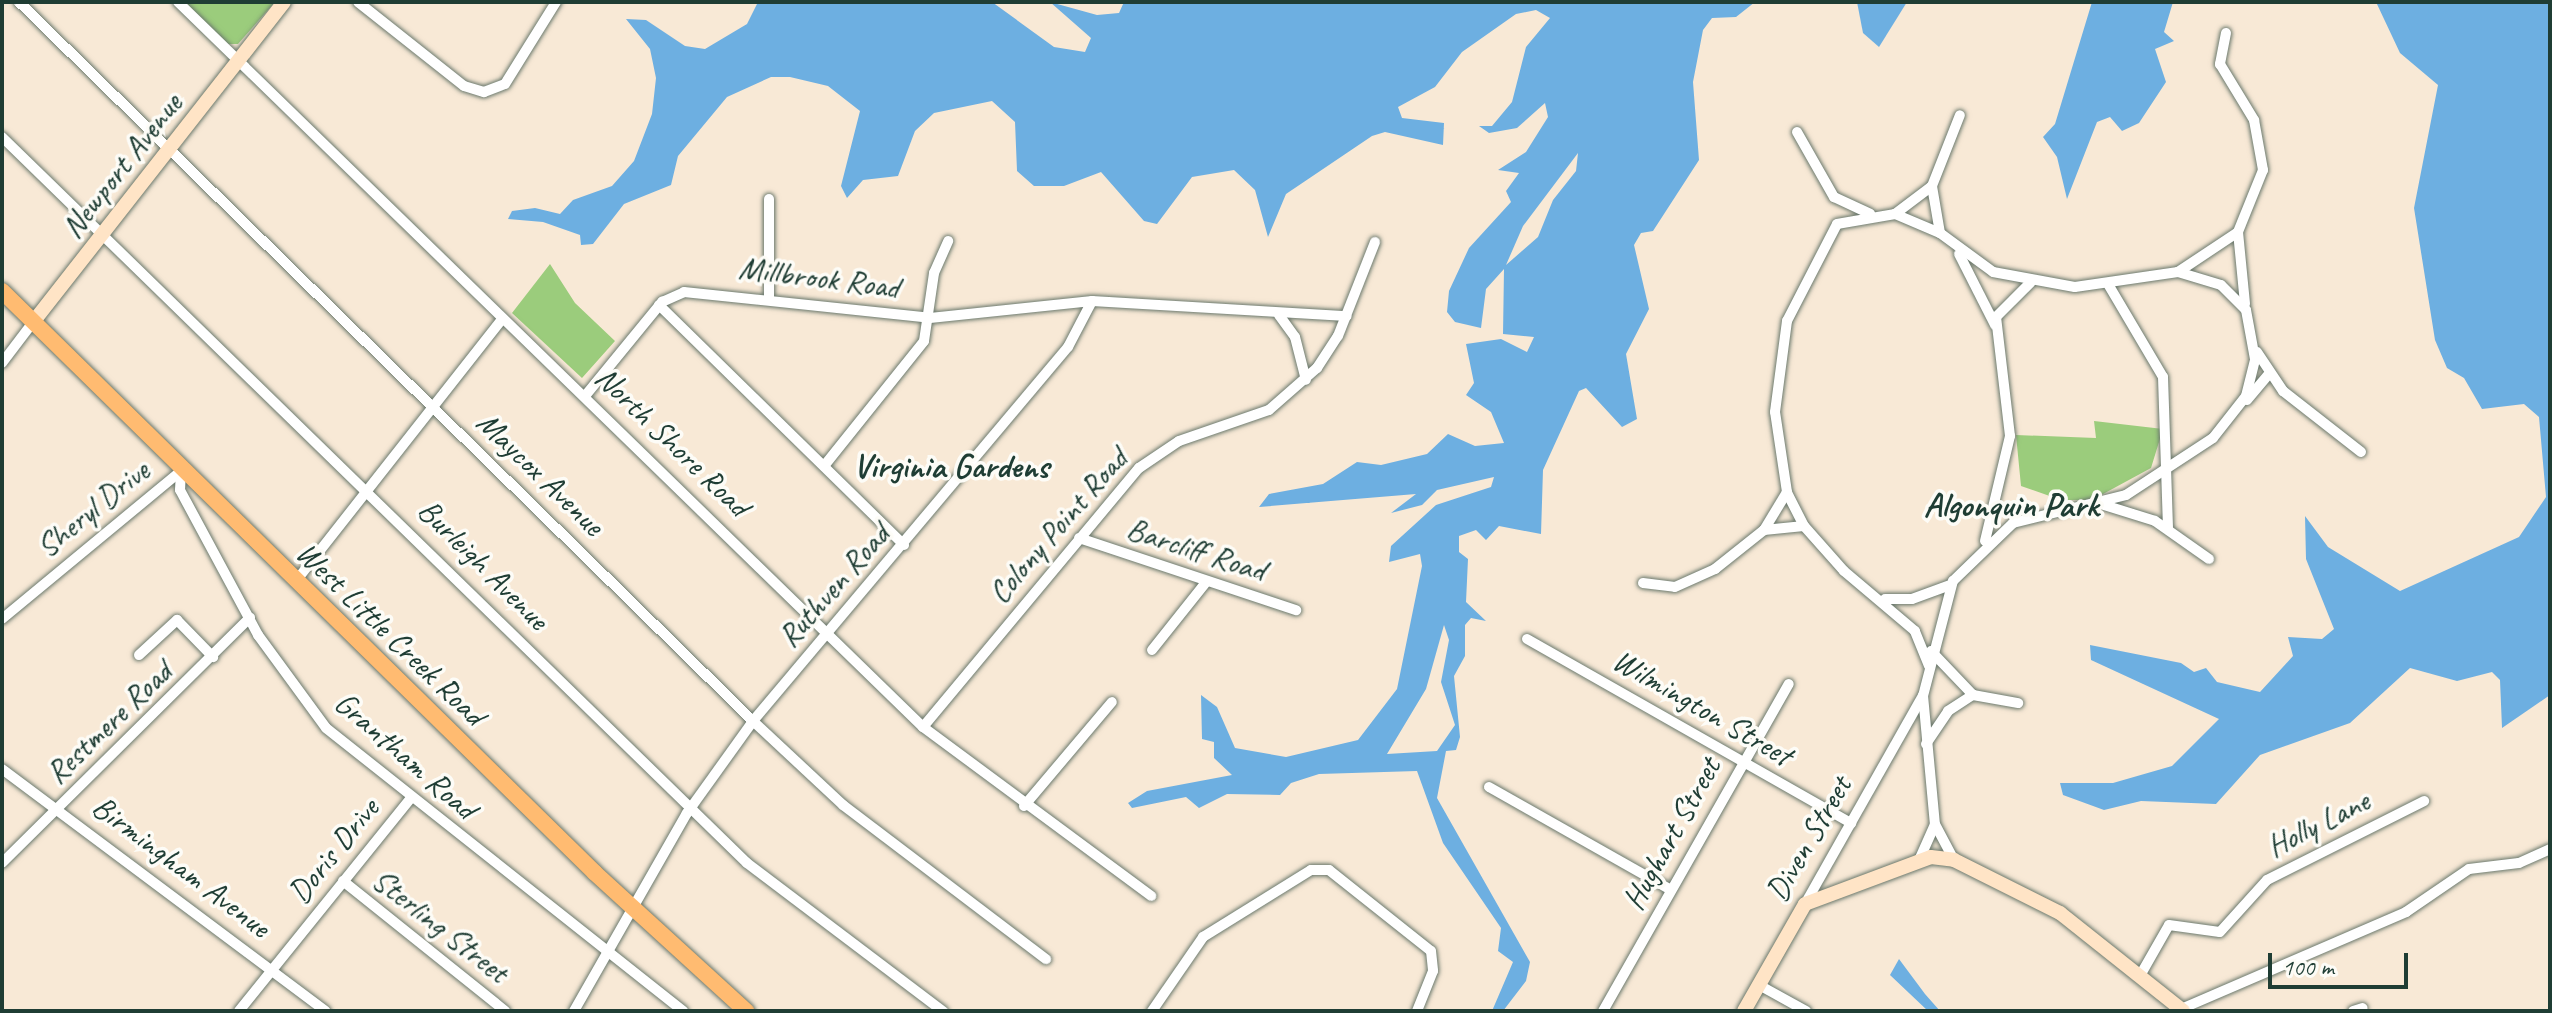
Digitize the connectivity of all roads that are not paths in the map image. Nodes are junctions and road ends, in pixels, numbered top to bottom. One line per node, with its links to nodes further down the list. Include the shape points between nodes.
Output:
1 (19, 2): 11 (street, Maycox Avenue)
2 (178, 2): 7 (street, North Shore Road)
3 (284, 2): 7 (street, Newport Avenue)
4 (358, 2): 5 (street, via 464,86 484,92 505,84)
5 (556, 2)
6 (2226, 33): 18 (street, via 2219,43 2220,64 2254,120 2263,170)
7 (238, 61): 11 (street, Newport Avenue); 35 (street, North Shore Road)
8 (1960, 115): 12 (street)
9 (1797, 132): 13 (street)
10 (2, 137): 20 (street, Burleigh Avenue)
11 (171, 151): 20 (street, Newport Avenue); 44 (street, Maycox Avenue)
12 (1932, 186): 16 (street); 19 (street)
13 (1834, 197): 15 (street); 17 (street)
14 (769, 199): 28 (street)
15 (1870, 214): 16 (street); 17 (street)
16 (1895, 214): 19 (street)
17 (1837, 224): 50 (street, via 1787,321 1775,412)
18 (2238, 232): 24 (street); 31 (street)
19 (1940, 233): 23 (street)
20 (105, 235): 36 (street, Newport Avenue); 49 (street, Burleigh Avenue)
21 (948, 241): 34 (street, via 934,273)
22 (1375, 242): 33 (street, Colony Point Road)
23 (1954, 247): 25 (street, via 1993,272); 37 (street)
24 (2178, 272): 26 (street); 31 (street, via 2221,285)
25 (2031, 282): 26 (street); 37 (street, via 2005,300)
26 (2108, 284): 46 (street, via 2163,377)
27 (2, 291): 36 (main road, West Little Creek Road)
28 (769, 297): 30 (street, Millbrook Road, via 698,290); 34 (street, Millbrook Road)
29 (1092, 301): 32 (street); 34 (street, Millbrook Road); 57 (street, Ruthven Road, via 1068,347)
30 (659, 305): 42 (street, Millbrook Road); 47 (street)
31 (2246, 310): 38 (street)
32 (1279, 315): 33 (street); 41 (street, via 1295,337)
33 (1347, 316): 41 (street, Colony Point Road)
34 (930, 318): 47 (street, via 917,352)
35 (502, 319): 42 (street, North Shore Road); 44 (street)
36 (34, 321): 39 (street, Newport Avenue); 48 (main road, West Little Creek Road)
37 (1996, 327): 56 (street, via 2010,436)
38 (2255, 347): 40 (street); 43 (street)
39 (2, 363)
40 (2269, 374): 43 (street); 45 (street)
41 (1306, 380): 55 (street, Colony Point Road, via 1269,410 1163,450)
42 (585, 396): 67 (street, North Shore Road)
43 (2242, 404): 46 (street, via 2213,438)
44 (434, 406): 49 (street); 79 (street, Maycox Avenue)
45 (2361, 452)
46 (2167, 465): 51 (street); 53 (street)
47 (824, 466): 57 (street)
48 (181, 471): 59 (main road, West Little Creek Road); 65 (street, Grantham Road, via 180,490); 66 (street, Sheryl Drive)
49 (368, 489): 59 (street); 89 (street, Burleigh Avenue)
50 (1787, 492): 52 (street); 54 (street)
51 (2104, 505): 53 (street); 56 (street, via 2037,513)
52 (1804, 526): 54 (street); 63 (street, via 1844,571)
53 (2168, 529): 58 (street)
54 (1764, 530): 61 (street, via 1715,569 1675,587)
55 (1079, 538): 60 (street, Barcliff Road); 80 (street, Colony Point Road)
56 (1984, 543): 62 (street)
57 (904, 545): 67 (street, Ruthven Road)
58 (2209, 559)
59 (296, 581): 100 (main road, West Little Creek Road)
60 (1207, 581): 64 (street, Barcliff Road); 69 (street)
61 (1643, 583)
62 (1950, 585): 63 (street, via 1912,599); 70 (street)
63 (1885, 599): 73 (street, via 1915,631)
64 (1296, 610)
65 (250, 618): 72 (street, Restmere Road); 85 (street, Grantham Road, via 326,728)
66 (2, 619)
67 (829, 635): 79 (street, Ruthven Road); 80 (street, North Shore Road)
68 (1527, 639): 82 (street, Wilmington Street)
69 (1152, 650)
70 (1931, 651): 73 (street); 75 (street)
71 (139, 655): 72 (street, via 177,620)
72 (213, 657): 88 (street, Restmere Road)
73 (1929, 666): 76 (street)
74 (1789, 684): 82 (street, Hughart Street)
75 (1973, 695): 78 (street); 81 (street, via 1945,715)
76 (1923, 696): 81 (street); 90 (street, Diven Street)
77 (1112, 702): 87 (street)
78 (2018, 703)
79 (753, 721): 89 (street, Ruthven Road); 102 (street, Maycox Avenue, via 843,805)
80 (923, 727): 87 (street, North Shore Road)
81 (1924, 750): 91 (street)
82 (1743, 760): 90 (street, Wilmington Street); 97 (street, Hughart Street)
83 (2, 769): 88 (street, Birmingham Avenue)
84 (1489, 787): 97 (street)
85 (410, 799): 96 (street, Doris Drive); 101 (street, Grantham Road)
86 (2424, 801): 104 (street, Holly Lane, via 2267,880 2220,932 2169,925)
87 (1024, 806): 98 (street, North Shore Road)
88 (59, 808): 95 (street, Restmere Road); 103 (street, Birmingham Avenue)
89 (691, 808): 100 (street, Ruthven Road); 113 (street, Burleigh Avenue, via 820,924)
90 (1851, 823): 99 (street, Diven Street)
91 (1935, 825): 93 (street); 94 (street)
92 (2550, 849): 106 (street, via 2519,863 2469,869 2406,912)
93 (1920, 858): 94 (street); 99 (street)
94 (1954, 860): 104 (street, via 2060,913)
95 (2, 863)
96 (343, 881): 103 (street, Doris Drive); 109 (street, Sterling Street)
97 (1671, 890): 116 (street, Hughart Street)
98 (1151, 896)
99 (1805, 904): 105 (street, Diven Street)
100 (633, 908): 101 (street, Ruthven Road); 112 (main road, West Little Creek Road)
101 (606, 955): 110 (street, Ruthven Road); 111 (street, Grantham Road)
102 (1046, 959)
103 (272, 969): 107 (street, Doris Drive); 108 (street, Birmingham Avenue)
104 (2141, 974): 106 (street)
105 (1759, 985): 117 (street, Diven Street); 118 (street)
106 (2182, 1010)
107 (239, 1011)
108 (326, 1011)
109 (505, 1011)
110 (574, 1011)
111 (683, 1011)
112 (746, 1011)
113 (943, 1011)
114 (1152, 1011): 115 (street, via 1203,937 1311,870 1329,870 1431,951 1433,971)
115 (1417, 1011)
116 (1603, 1011)
117 (1744, 1011)
118 (1806, 1011)

